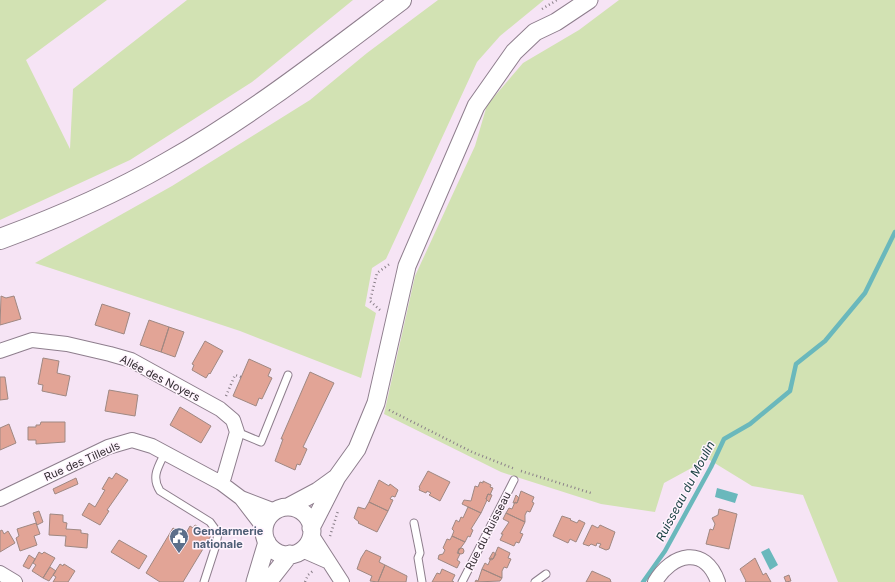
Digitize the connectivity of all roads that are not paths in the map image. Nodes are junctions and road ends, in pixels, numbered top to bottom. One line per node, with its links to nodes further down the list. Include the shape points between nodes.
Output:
1 (401, 0): 3 (main road, via 248,113 166,164 85,205)
2 (584, 2): 8 (street, via 556,22 535,32 514,52 476,106 407,266 376,403 357,449)
3 (0, 239)
4 (0, 351): 6 (street, Allée des Noyers, via 32,340 67,344 131,360 220,410 233,420)
5 (288, 375): 6 (lane, via 261,442)
6 (237, 432): 10 (street)
7 (166, 453): 10 (street, Rue des Tilleuls); 12 (street, Rue des Tilleuls, via 137,441 119,443); 22 (lane, via 154,476 155,484 160,491 210,522 218,533)
8 (338, 477): 13 (street, via 318,491); 15 (street)
9 (514, 480): 27 (lane, Rue du Ruisseau)
10 (221, 483): 11 (street, Rue des Tilleuls)
11 (241, 498): 13 (street, Rue des Tilleuls); 16 (street, Rue des Tilleuls)
12 (0, 499)
13 (281, 509): 15 (street, via 301,511 306,515); 16 (street, via 266,522)
14 (414, 522): 26 (lane)
15 (311, 531): 17 (street, via 306,545); 18 (street)
16 (265, 535): 17 (street, via 277,552); 23 (street)
17 (296, 552): 18 (street); 24 (street)
18 (327, 561): 25 (street)
19 (0, 573): 21 (street)
20 (546, 574): 28 (lane)
21 (15, 582)
22 (204, 582)
23 (255, 582)
24 (268, 582)
25 (342, 582)
26 (422, 582)
27 (462, 582)
28 (535, 582)
29 (655, 582): 30 (street, via 674,560 686,556 698,558 708,564)
30 (718, 582)

